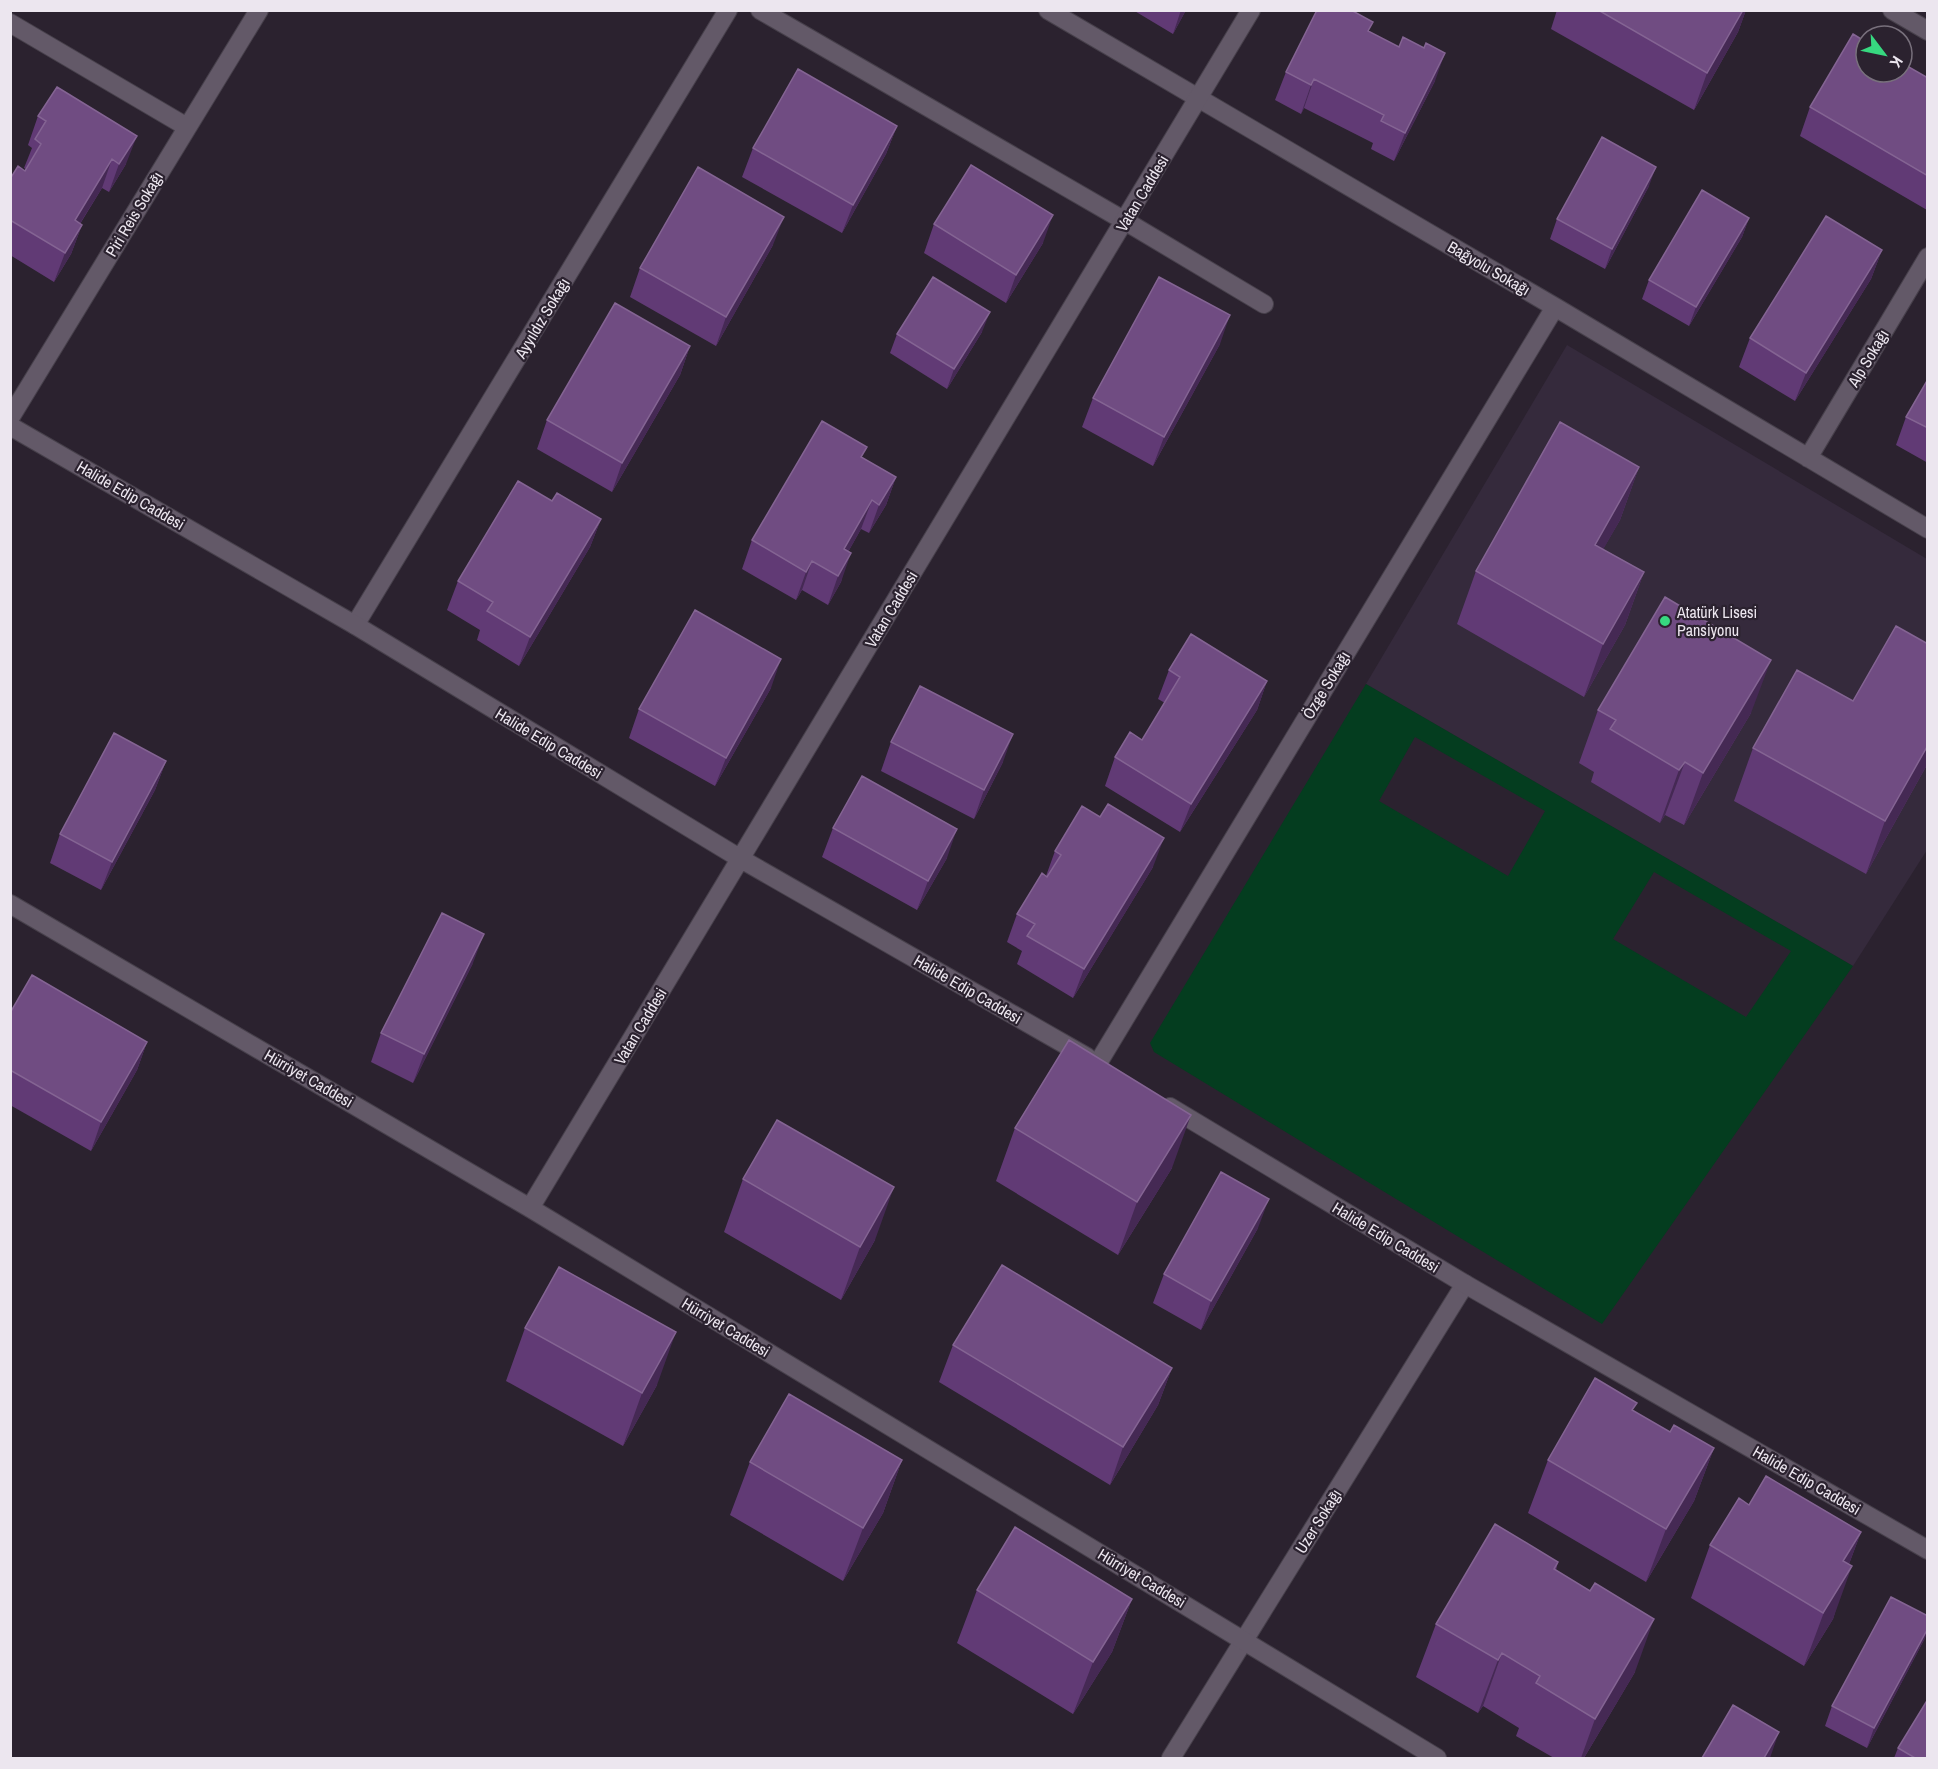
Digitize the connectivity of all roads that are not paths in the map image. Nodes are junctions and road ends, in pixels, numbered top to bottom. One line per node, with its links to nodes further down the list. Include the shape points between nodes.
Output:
1 (259, 10): 10 (street, Piri Reis Sokağı)
2 (728, 10): 19 (street, Ayyıldız Sokağı)
3 (760, 10): 11 (street)
4 (1048, 10): 9 (street, Bağyolu Sokağı)
5 (1251, 10): 9 (street, Vatan Caddesi)
6 (1892, 10): 8 (street)
7 (10, 23): 10 (street)
8 (1928, 32)
9 (1199, 98): 11 (street, Vatan Caddesi); 14 (street, Bağyolu Sokağı)
10 (187, 127): 15 (street, Piri Reis Sokağı)
11 (1125, 221): 13 (street); 20 (street, Vatan Caddesi)
12 (1928, 257): 17 (street, Alp Sokağı)
13 (1264, 304)
14 (1555, 307): 17 (street, Bağyolu Sokağı); 22 (street, Özge Sokağı)
15 (10, 418)
16 (10, 426): 19 (street, Halide Edip Caddesi)
17 (1808, 458): 18 (street, Bağyolu Sokağı)
18 (1928, 529)
19 (355, 625): 20 (street, Halide Edip Caddesi)
20 (741, 859): 22 (street, Halide Edip Caddesi); 24 (street, Vatan Caddesi)
21 (10, 904): 24 (street, Hürriyet Caddesi)
22 (1103, 1066)
23 (1159, 1100): 25 (street, Halide Edip Caddesi)
24 (530, 1208): 27 (street, Hürriyet Caddesi)
25 (1465, 1284): 26 (street, Halide Edip Caddesi); 27 (street, Uzer Sokağı)
26 (1928, 1550)
27 (1244, 1640): 28 (street, Uzer Sokağı); 29 (street, Hürriyet Caddesi)
28 (1171, 1758)
29 (1437, 1758)

